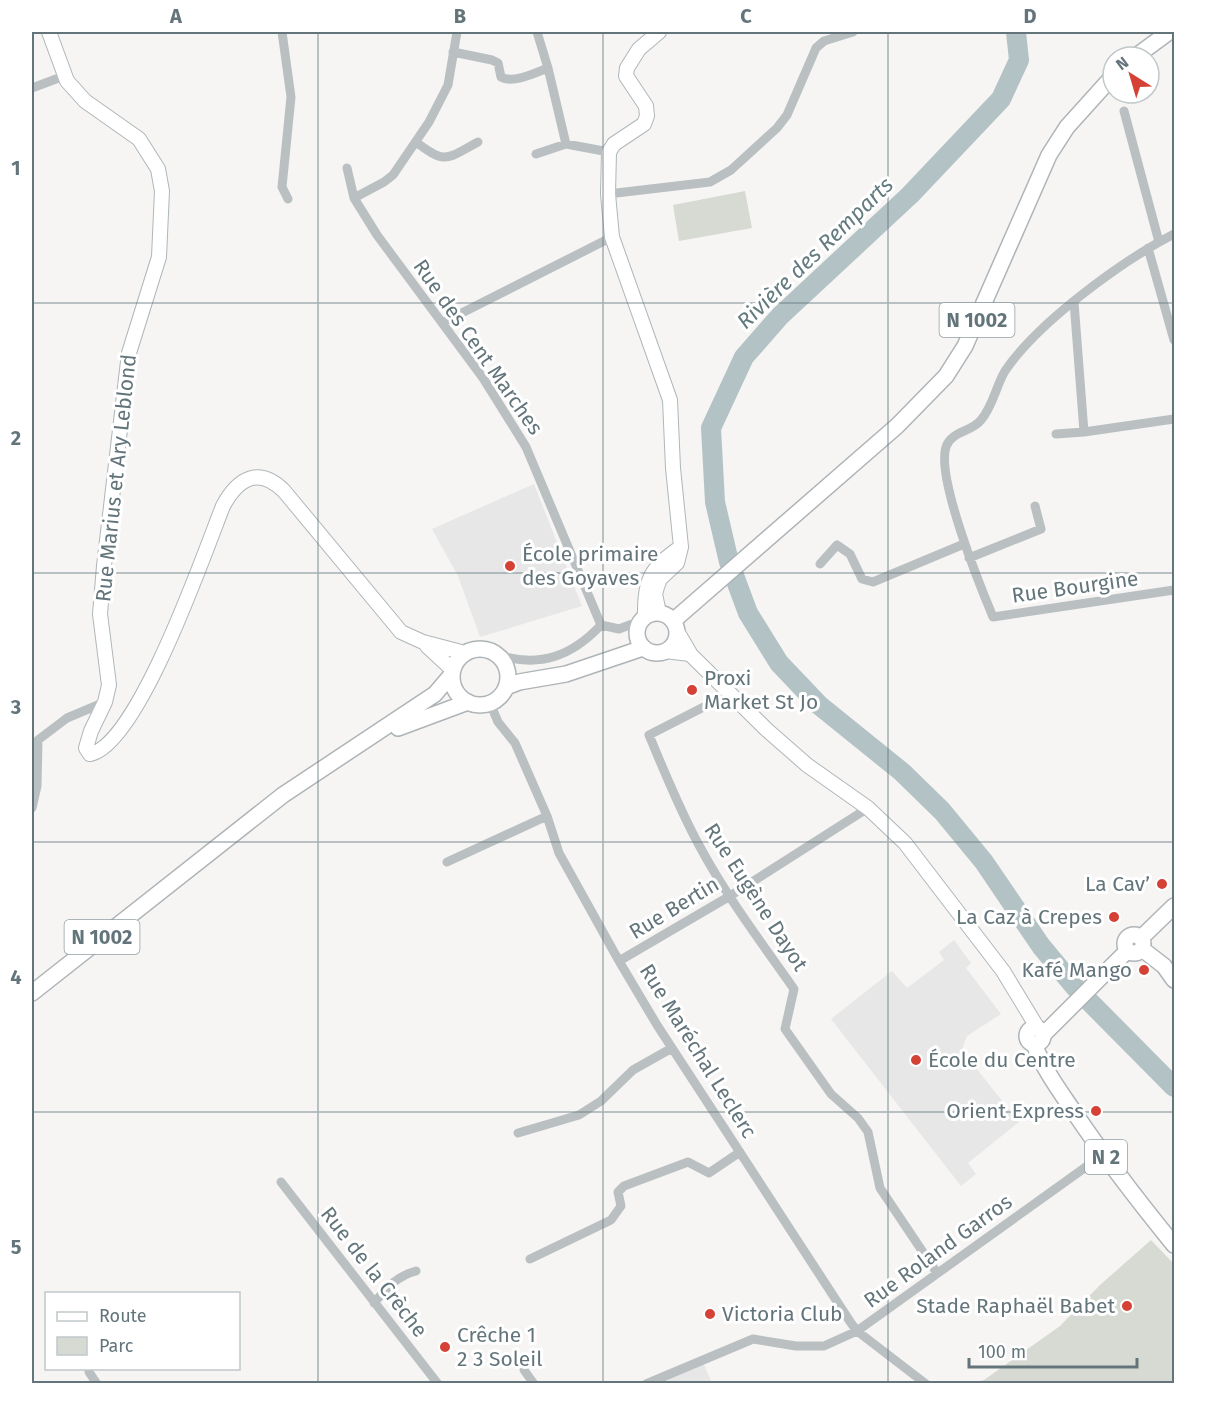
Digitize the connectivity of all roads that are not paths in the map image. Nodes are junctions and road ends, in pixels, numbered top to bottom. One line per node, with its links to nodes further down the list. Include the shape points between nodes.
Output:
1 (49, 32): 11 (main road, Rue Marius et Ary Leblond)
2 (282, 32): 23 (street, via 291,97 282,187)
3 (456, 32): 9 (street)
4 (537, 32): 10 (street)
5 (659, 32): 18 (main road, via 639,49 627,68 626,76 646,106 644,124 614,144)
6 (853, 32): 21 (street, via 824,41 816,48 787,114 766,139 723,176 710,182)
7 (1169, 32): 8 (main road)
8 (1151, 45)
9 (453, 52): 10 (street, via 498,63 505,80); 15 (street, via 448,85)
10 (548, 68): 17 (street)
11 (64, 76): 12 (street); 51 (main road, Rue Marius et Ary Leblond, via 85,101 139,139 158,169 162,191 159,257 129,353 104,566 100,614 108,668)
12 (32, 88)
13 (1101, 89): 40 (main road, N 1002, via 1067,127 1049,155 965,346 946,376 897,426 699,599)
14 (1124, 111): 26 (street)
15 (416, 142): 16 (street, via 442,158); 22 (street, via 393,175)
16 (478, 142)
17 (566, 144): 18 (street); 19 (street)
18 (609, 152): 21 (main road)
19 (536, 154)
20 (347, 168): 22 (street)
21 (608, 194): 25 (main road)
22 (354, 198): 29 (street, Rue des Cent Marches)
23 (288, 199)
24 (1174, 234): 26 (street, Rue Bourgine)
25 (612, 237): 29 (street); 41 (main road, via 667,387 681,547 677,563 660,579)
26 (1159, 242): 27 (street, Rue Bourgine)
27 (1148, 248): 28 (street, Rue Bourgine); 30 (street)
28 (1074, 302): 32 (street); 35 (street, Rue Bourgine, via 1028,341 1004,373 981,422 956,434 946,446 945,464)
29 (442, 323): 39 (street, Rue des Cent Marches, via 483,378 526,447)
30 (1174, 339)
31 (1174, 419): 32 (street)
32 (1084, 432): 33 (street)
33 (1056, 434)
34 (1035, 506): 36 (street, via 1041,529)
35 (964, 544): 36 (street, Rue Bourgine); 37 (street, via 873,582 862,579 850,554 837,544)
36 (969, 558): 38 (street, Rue Bourgine, via 993,617)
37 (820, 564)
38 (1174, 590)
39 (601, 625): 41 (street, via 619,629); 46 (street, via 584,643 543,660 528,662)
40 (675, 626): 41 (main road); 43 (main road, N 1002, via 674,643); 45 (main road)
41 (645, 627): 43 (main road, via 653,652); 48 (main road, via 620,655 566,674)
42 (423, 642): 44 (main road, Rue Marius et Ary Leblond); 47 (main road, Rue Marius et Ary Leblond); 51 (main road, Rue Marius et Ary Leblond, via 394,625 284,491 269,479 258,477 237,484 230,493 153,679 111,741 90,754 87,741)
43 (665, 651): 45 (main road)
44 (465, 653): 46 (main road, via 482,649); 47 (main road)
45 (690, 654): 50 (main road)
46 (500, 657): 48 (main road, via 518,671); 49 (main road, via 507,668)
47 (453, 672): 52 (main road, via 456,691); 55 (main road, N 1002, via 435,694)
48 (536, 678): 49 (main road)
49 (506, 687): 53 (main road)
50 (731, 693): 57 (main road, via 807,765); 60 (street, Rue Eugène Dayot, via 649,735 681,812)
51 (105, 702): 54 (street, via 67,718)
52 (468, 702): 53 (main road); 55 (main road, N 1002, via 411,722)
53 (490, 703): 58 (street, Rue Maréchal Leclerc, via 498,722 515,743)
54 (35, 738): 56 (street, via 37,786)
55 (358, 748): 65 (main road, N 1002, via 283,795)
56 (32, 808)
57 (868, 808): 60 (street, Rue Bertin); 66 (main road, via 905,843 1003,971)
58 (546, 816): 59 (street); 63 (street, Rue Maréchal Leclerc, via 559,853)
59 (447, 862)
60 (730, 896): 63 (street, Rue Bertin); 75 (street, Rue Eugène Dayot, via 794,988 785,1029 831,1095 868,1132 880,1188)
61 (1174, 906): 62 (main road)
62 (1136, 946): 64 (main road, via 1164,966); 66 (main road)
63 (619, 962): 67 (street, Rue Maréchal Leclerc)
64 (1174, 980)
65 (32, 993)
66 (1037, 1034): 70 (main road, N 2, via 1044,1064)
67 (672, 1048): 68 (street, via 633,1070 579,1115); 69 (street, Rue Maréchal Leclerc)
68 (518, 1133)
69 (740, 1152): 73 (street, via 709,1173 688,1162 624,1186 618,1192 621,1206 611,1220); 77 (street, Rue Maréchal Leclerc)
70 (1104, 1154): 72 (main road, N 2); 75 (street, Rue Roland Garros)
71 (281, 1182): 76 (street, Rue de la Crèche)
72 (1174, 1245)
73 (530, 1259)
74 (416, 1271): 76 (street, via 389,1285)
75 (937, 1273): 77 (street, Rue Roland Garros)
76 (374, 1303): 81 (street, Rue de la Crèche)
77 (857, 1331): 83 (street, Rue Roland Garros, via 824,1346 753,1339); 84 (street, Rue Maréchal Leclerc)
78 (524, 1370): 82 (street)
79 (89, 1372): 80 (street)
80 (97, 1383)
81 (438, 1383)
82 (534, 1383)
83 (646, 1383)
84 (926, 1383)

